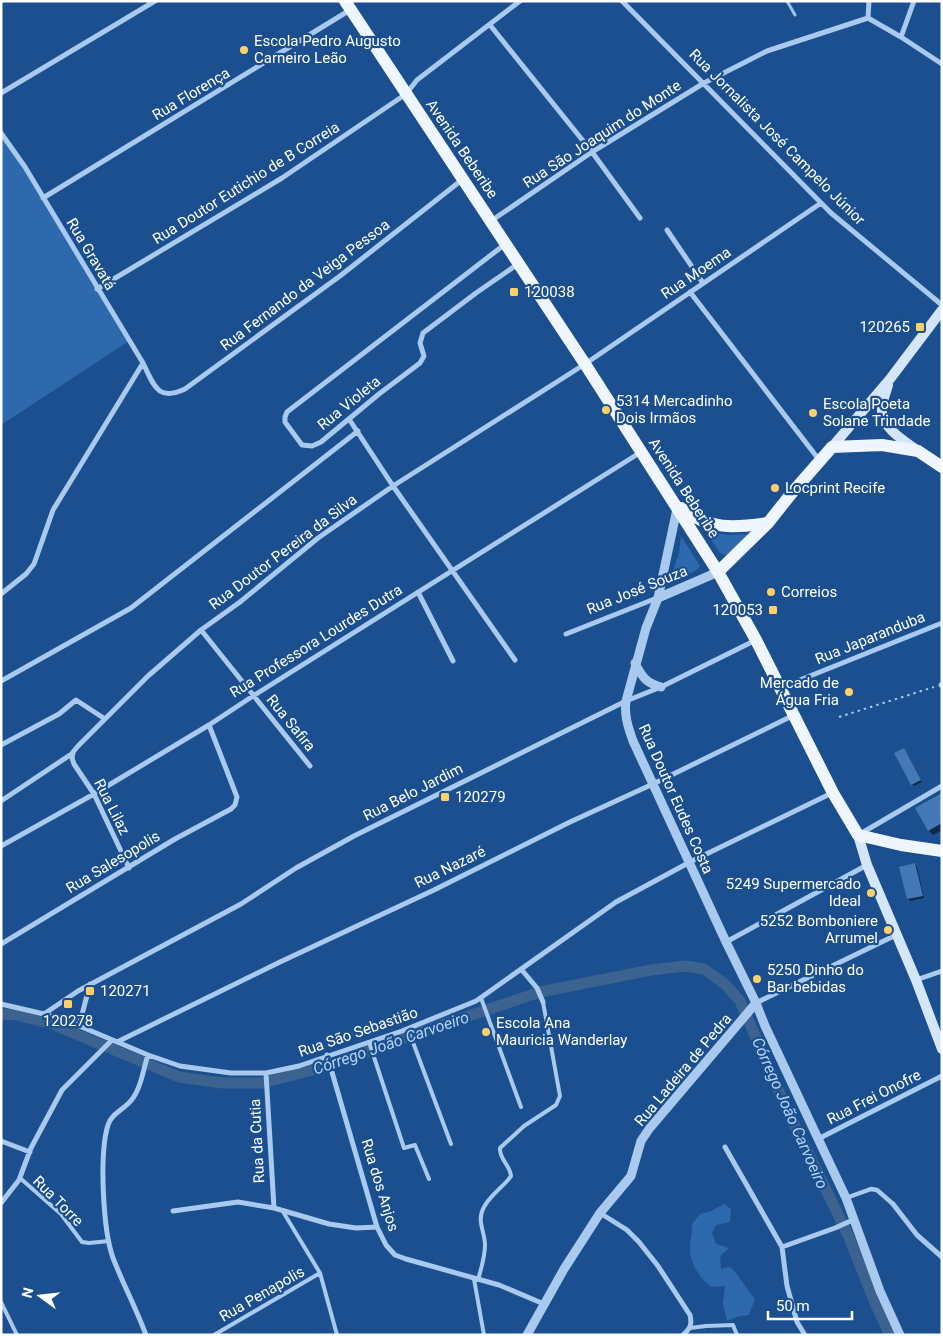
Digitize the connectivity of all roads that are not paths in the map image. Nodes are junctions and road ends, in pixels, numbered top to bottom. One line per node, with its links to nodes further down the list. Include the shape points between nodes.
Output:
1 (155, 1): 12 (street)
2 (520, 1): 8 (street, Rua Doutor Eutichio de B Correia)
3 (622, 1): 11 (street, Rua Jornalista José Campelo Júnior)
4 (869, 1): 7 (street)
5 (914, 1): 9 (street)
6 (348, 6): 13 (main road, Avenida Beberibe); 17 (street, Rua Florença)
7 (868, 18): 9 (street); 11 (street, Rua São Joaquim do Monte, via 767,51)
8 (490, 25): 13 (street, Rua Doutor Eutichio de B Correia, via 417,80); 15 (street)
9 (901, 37): 10 (street)
10 (942, 64)
11 (704, 83): 15 (street, Rua São Joaquim do Monte); 18 (street, Rua Jornalista José Campelo Júnior)
12 (1, 94)
13 (406, 94): 16 (main road, Avenida Beberibe); 25 (street, Rua Doutor Eutichio de B Correia, via 282,178)
14 (1, 133): 17 (street, Rua Gravatá)
15 (592, 152): 19 (street); 20 (street, Rua São Joaquim do Monte)
16 (463, 179): 20 (main road, Avenida Beberibe); 32 (street, Rua Fernando da Veiga Pessoa, via 340,276 185,389 175,394 164,394)
17 (43, 198): 25 (street, Rua Gravatá)
18 (821, 203): 24 (street, Rua Moema); 27 (street, Rua Jornalista José Campelo Júnior)
19 (640, 218)
20 (490, 221): 22 (main road, Avenida Beberibe)
21 (667, 230): 24 (street)
22 (505, 244): 23 (main road, Avenida Beberibe); 33 (street, Rua Violeta, via 286,412 284,418 302,445 307,446 321,442)
23 (518, 264): 30 (main road, Avenida Beberibe); 33 (street, Rua Violeta, via 424,334 420,343 424,356 420,363)
24 (703, 283): 26 (street, Rua Moema)
25 (97, 289): 29 (street, Rua Gravatá)
26 (690, 292): 30 (street, Rua Moema); 38 (street)
27 (942, 305)
28 (942, 310): 31 (main road)
29 (143, 364): 32 (street, Rua Gravatá); 46 (street, via 53,510 34,564)
30 (585, 364): 37 (main road, Avenida Beberibe); 40 (street, Rua Doutor Pereira da Silva)
31 (890, 379): 35 (main road); 36 (main road, via 882,404 883,417)
32 (156, 389)
33 (349, 418): 34 (street, Rua Violeta)
34 (358, 431): 40 (street, Rua Violeta); 55 (street, via 131,608)
35 (832, 447): 36 (main road, via 882,445); 38 (main road)
36 (918, 451): 39 (main road)
37 (641, 452): 41 (main road, Avenida Beberibe); 43 (street, Rua Professora Lourdes Dutra)
38 (820, 461): 42 (main road)
39 (942, 467)
40 (393, 486): 43 (street, Rua Violeta); 49 (street, Rua Doutor Pereira da Silva, via 318,538)
41 (675, 505): 42 (main road, via 694,518 711,524 749,526); 44 (main road, Avenida Beberibe); 47 (street, Rua Doutor Eudes Costa)
42 (768, 523): 44 (main road)
43 (452, 570): 45 (street, Rua Professora Lourdes Dutra); 52 (street, Rua Violeta)
44 (718, 572): 47 (street, Rua José Souza); 51 (main road, Avenida Beberibe)
45 (418, 592): 53 (street); 58 (street, Rua Professora Lourdes Dutra)
46 (1, 594)
47 (658, 598): 50 (street, Rua José Souza); 54 (street, Rua Doutor Eudes Costa)
48 (942, 623): 57 (street, Rua Japaranduba)
49 (201, 630): 58 (street); 61 (street, Rua Doutor Pereira da Silva)
50 (566, 634)
51 (756, 640): 56 (street, Rua Belo Jardim); 57 (main road, Avenida Beberibe)
52 (515, 660)
53 (453, 661)
54 (635, 663): 56 (street, via 645,680); 59 (street, Rua Doutor Eudes Costa)
55 (1, 681)
56 (661, 687): 59 (street, Rua Belo Jardim)
57 (780, 688): 60 (main road, Avenida Beberibe)
58 (253, 696): 62 (street, Rua Professora Lourdes Dutra); 65 (street, Rua Safira)
59 (626, 700): 66 (street, Rua Doutor Eudes Costa, via 627,725); 83 (street, Rua Belo Jardim, via 354,836 241,904)
60 (794, 714): 66 (street, Rua Nazaré); 68 (main road, Avenida Beberibe)
61 (105, 719): 63 (street, via 76,700 60,714); 64 (street, Rua Doutor Pereira da Silva)
62 (209, 725): 69 (street, Rua Professora Lourdes Dutra); 76 (street, Rua Salesopolis, via 237,801 231,809)
63 (1, 745)
64 (73, 755): 69 (street, Rua Lilaz, via 74,764); 70 (street, Rua Doutor Pereira da Silva)
65 (310, 766)
66 (653, 784): 74 (street, Rua Doutor Eudes Costa); 91 (street, Rua Nazaré)
67 (942, 786): 71 (street)
68 (833, 793): 71 (main road, Avenida Beberibe); 74 (street, Rua São Sebastião)
69 (94, 794): 72 (street, Rua Professora Lourdes Dutra); 76 (street, Rua Lilaz)
70 (1, 802)
71 (858, 835): 73 (main road); 75 (main road)
72 (1, 846)
73 (942, 851)
74 (690, 862): 78 (street, Rua Doutor Eudes Costa); 80 (street, Rua São Sebastião, via 616,902)
75 (867, 865): 77 (main road); 78 (street)
76 (129, 868): 79 (street, Rua Salesopolis)
77 (896, 935): 82 (main road); 87 (street)
78 (726, 942): 87 (street, Rua Doutor Eudes Costa)
79 (1, 944)
80 (521, 969): 84 (street, Rua São Sebastião); 85 (street, via 537,988)
81 (942, 970): 82 (street)
82 (916, 980): 93 (main road)
83 (90, 984): 88 (street, Rua Belo Jardim); 89 (street)
84 (481, 998): 90 (street, Rua São Sebastião); 98 (lane)
85 (543, 1002): 119 (lane, via 560,1096 556,1105 524,1126 500,1148 511,1176 481,1213 480,1225 485,1244)
86 (1, 1004): 88 (street, Rua São Sebastião)
87 (754, 1006): 99 (street, Rua Doutor Eudes Costa); 112 (street, Rua Ladeira de Pedra, via 649,1129 641,1142 631,1176)
88 (44, 1014): 89 (street, Rua São Sebastião)
89 (79, 1026): 91 (street, Rua São Sebastião)
90 (408, 1029): 92 (street, Rua São Sebastião); 101 (lane)
91 (115, 1041): 95 (street, Rua São Sebastião); 103 (street, Rua Nazaré, via 62,1090)
92 (369, 1042): 94 (street, Rua São Sebastião); 105 (lane, via 404,1148 415,1145)
93 (942, 1049)
94 (327, 1055): 96 (street, Rua São Sebastião); 114 (street, Rua dos Anjos)
95 (147, 1058): 96 (street, Rua São Sebastião, via 205,1070); 115 (street, via 134,1098 110,1119 106,1130 103,1175)
96 (266, 1076): 109 (street, Rua da Cutia)
97 (942, 1076): 99 (street, Rua Frei Onofre)
98 (521, 1107)
99 (818, 1139): 106 (street, Rua Doutor Eudes Costa)
100 (1, 1141): 103 (street)
101 (451, 1144)
102 (725, 1147): 116 (street)
103 (30, 1152): 104 (street, Rua Nazaré)
104 (20, 1178): 107 (street, Rua Nazaré); 115 (lane, Rua Torre, via 61,1214 82,1242)
105 (429, 1179)
106 (846, 1198): 108 (street, via 870,1189 877,1190); 113 (street, Rua Doutor Eudes Costa)
107 (1, 1203)
108 (892, 1204): 117 (street, via 917,1235)
109 (274, 1208): 110 (street, via 238,1202); 111 (street)
110 (173, 1210)
111 (282, 1210): 114 (street, via 329,1224); 118 (lane)
112 (600, 1212): 121 (street, Rua Ladeira de Pedra); 122 (street, via 627,1230 658,1266 690,1315)
113 (852, 1220): 116 (street); 132 (street, Rua Doutor Eudes Costa)
114 (377, 1227): 119 (street, Rua dos Anjos, via 386,1245 396,1255)
115 (109, 1240): 124 (street, via 112,1256)
116 (782, 1247): 131 (street, via 787,1286 797,1322)
117 (942, 1257)
118 (320, 1273): 125 (lane, Rua Penapolis); 126 (lane)
119 (476, 1280): 121 (street, Rua dos Anjos, via 499,1285); 127 (lane)
120 (1, 1302): 123 (lane)
121 (544, 1304): 128 (street, Rua Ladeira de Pedra)
122 (690, 1328): 129 (street); 130 (lane, via 733,1326)
123 (17, 1335)
124 (146, 1335)
125 (214, 1335)
126 (337, 1335)
127 (484, 1335)
128 (528, 1335)
129 (684, 1335)
130 (737, 1335)
131 (805, 1335)
132 (900, 1335)

